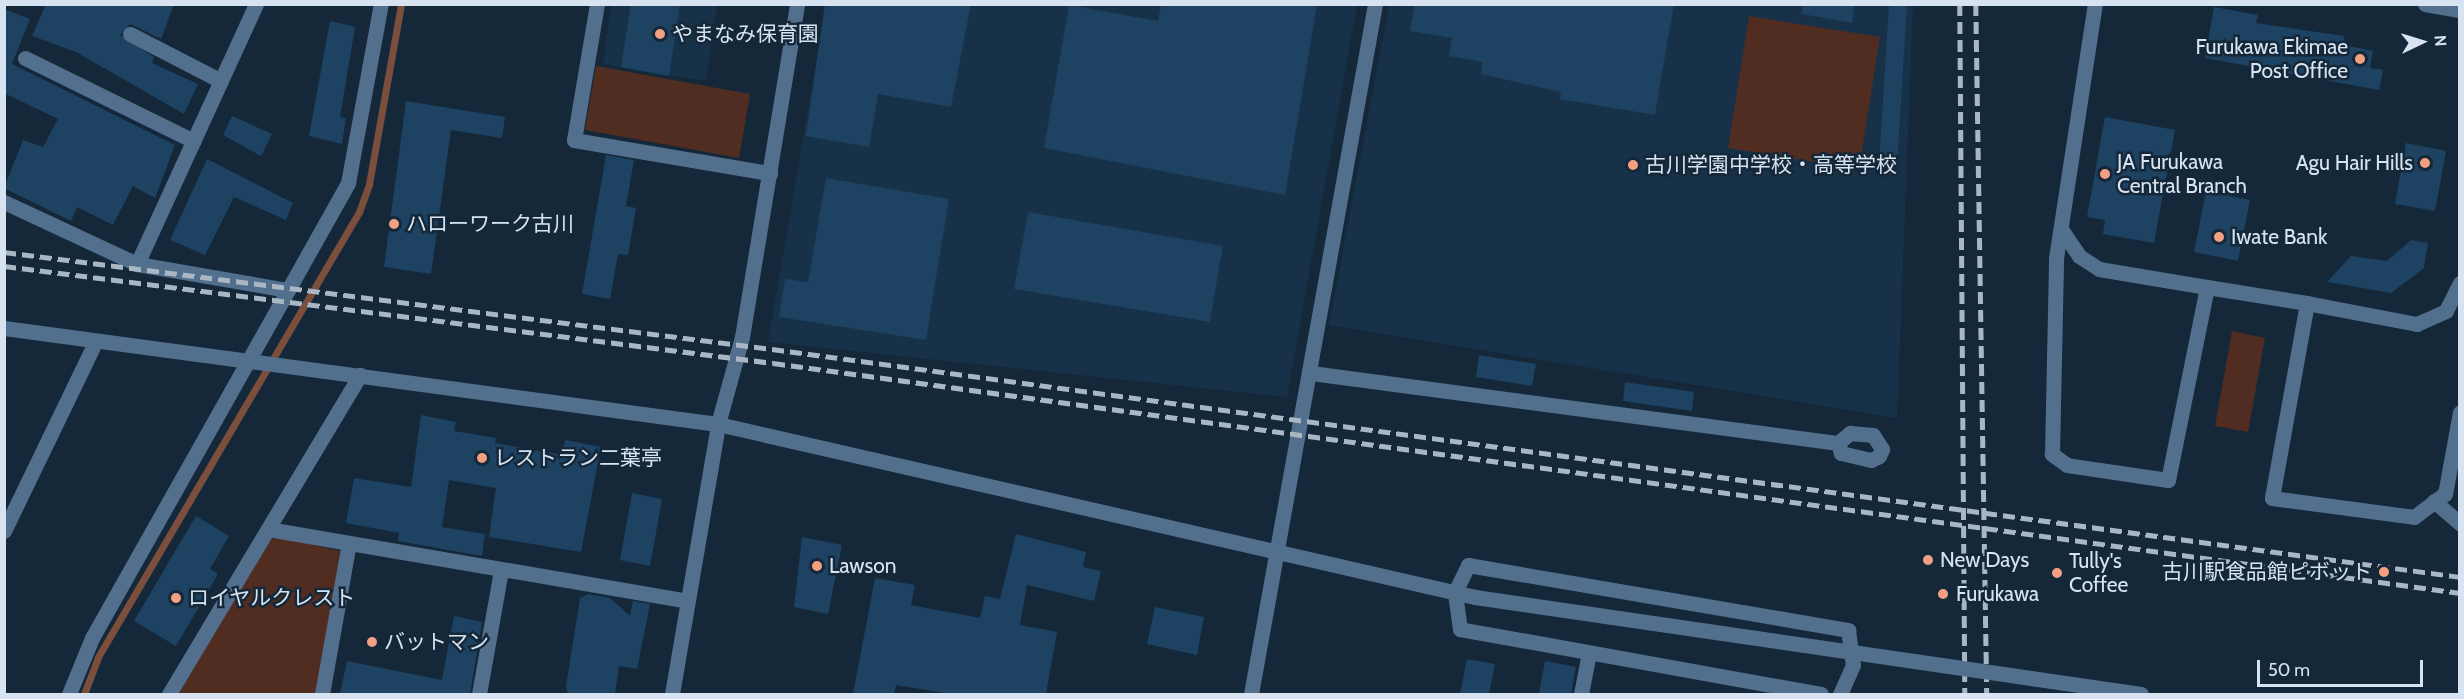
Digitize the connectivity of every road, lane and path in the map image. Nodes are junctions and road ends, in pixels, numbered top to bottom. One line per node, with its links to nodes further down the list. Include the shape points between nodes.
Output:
1 (256, 4): 11 (street)
2 (381, 4): 19 (street, via 348,183)
3 (597, 4): 13 (street, via 574,140)
4 (797, 4): 13 (street)
5 (1376, 4): 24 (street)
6 (2095, 4): 15 (street)
7 (2425, 4): 8 (street)
8 (2460, 10)
9 (130, 34): 11 (street)
10 (25, 58): 12 (street)
11 (221, 81): 12 (street)
12 (194, 141): 16 (street)
13 (770, 173): 27 (street, via 742,337)
14 (4, 202): 16 (street)
15 (2061, 230): 18 (street, via 2079,256 2099,269); 18 (street, via 2052,454 2067,465 2168,480)
16 (137, 264): 19 (street)
17 (2460, 283): 20 (street, via 2446,311 2417,324)
18 (2207, 287): 20 (street)
19 (288, 290): 23 (street)
20 (2307, 303): 29 (street, via 2272,498 2414,517)
21 (4, 328): 22 (street)
22 (96, 341): 23 (street); 32 (street)
23 (253, 361): 25 (street); 39 (street, via 92,638)
24 (1311, 373): 28 (street); 34 (street)
25 (360, 375): 27 (street); 31 (street)
26 (2460, 412): 29 (street, via 2445,494)
27 (718, 424): 34 (street); 37 (street)
28 (1838, 443)
29 (2434, 501): 30 (street)
30 (2460, 524)
31 (268, 529): 33 (street); 40 (street)
32 (4, 531)
33 (349, 543): 35 (street); 41 (street)
34 (1279, 549): 36 (street); 44 (street)
35 (501, 571): 37 (street); 42 (street)
36 (1455, 592): 38 (street, via 1460,629); 47 (street, via 1468,565 1848,630 1853,665); 48 (street, bridge)
37 (688, 601): 43 (street)
38 (1589, 653): 45 (street); 46 (street)
39 (69, 694)
40 (169, 694)
41 (322, 694)
42 (479, 694)
43 (672, 694)
44 (1251, 694)
45 (1581, 694)
46 (1821, 694)
47 (1840, 694)
48 (2141, 694)

